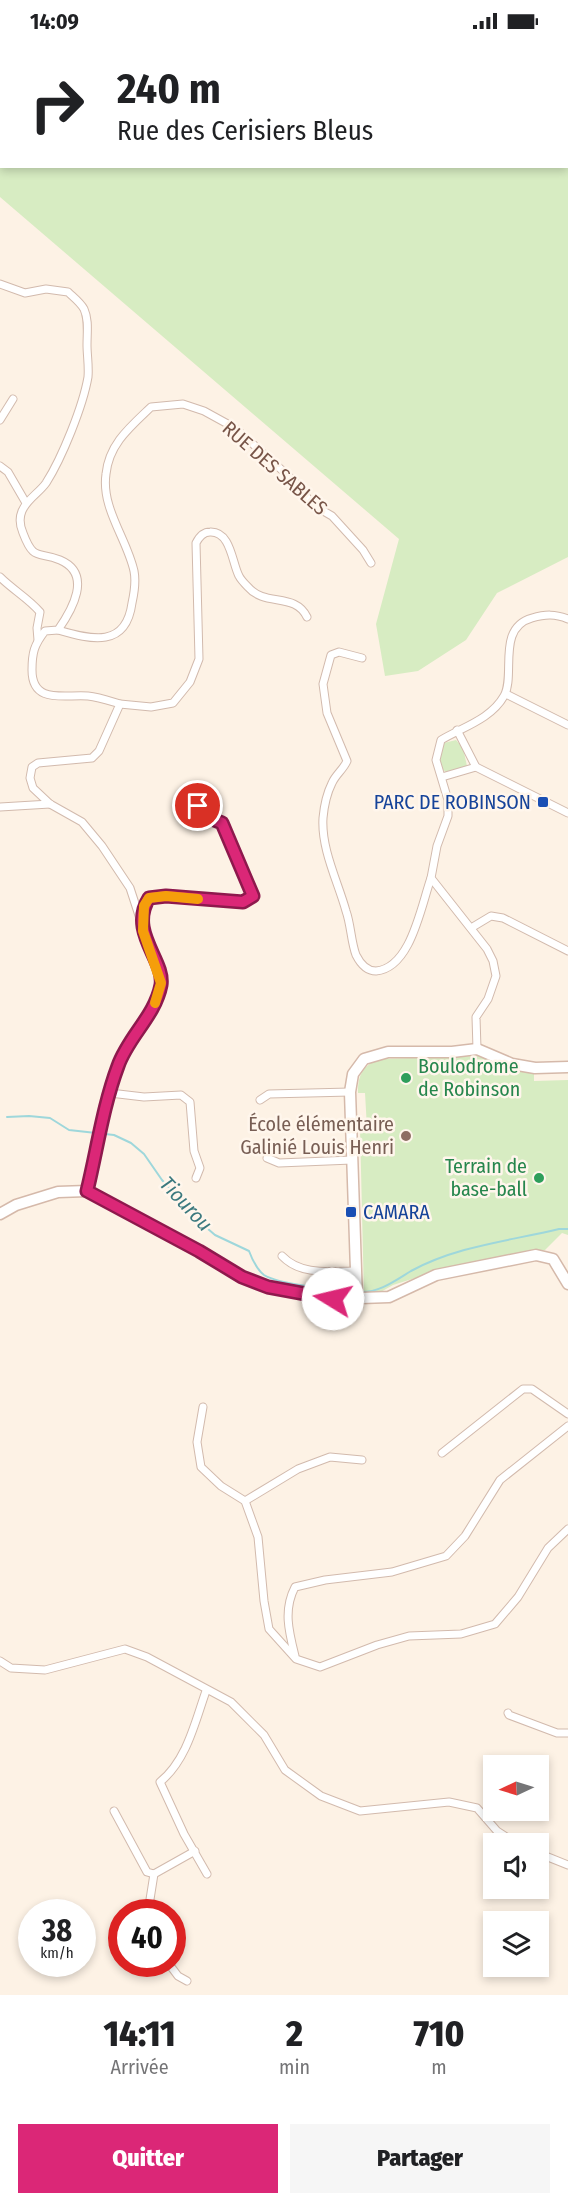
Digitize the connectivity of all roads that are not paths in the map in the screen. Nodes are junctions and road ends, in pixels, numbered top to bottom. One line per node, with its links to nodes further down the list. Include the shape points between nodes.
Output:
1 (0, 284): 5 (street, via 25,293 46,289 68,292 83,307 88,321 85,391 45,485)
2 (13, 399): 3 (street)
3 (0, 420)
4 (0, 466): 5 (street, via 8,472)
5 (26, 503): 10 (street, via 20,520 30,548 72,567 78,581 72,611)
6 (371, 563): 10 (street, RUE DES SABLES, via 332,516 313,505 294,481 235,428 183,404 151,407 112,448 105,476 110,508 134,572 126,627 117,634 88,639)
7 (0, 577): 11 (street, via 40,612)
8 (307, 617): 14 (street, via 302,607 289,601 265,599 250,590 239,576 224,538 208,531 196,543 199,659 190,682 173,703 151,707)
9 (568, 619): 13 (street, via 548,614 527,620 516,630 509,649)
10 (58, 630): 11 (street, via 45,631)
11 (38, 640): 14 (street, via 32,651 32,678 37,688 46,694 88,696)
12 (362, 658): 23 (street, via 339,652 331,655 323,684 327,713 347,761 332,783 323,819 324,840 356,954 363,966 374,971 398,962 414,930)
13 (506, 694): 15 (street); 16 (street, via 490,715)
14 (120, 704): 20 (street, via 92,758 46,761 32,767 33,788)
15 (568, 725)
16 (457, 730): 17 (street); 18 (street, via 441,740 436,753)
17 (476, 767): 18 (street); 22 (street)
18 (442, 777): 23 (street, via 448,816)
19 (189, 795): 25 (street, via 207,817 222,823 253,896 243,902 149,898 144,906)
20 (50, 804): 21 (street); 25 (street, via 82,822 102,846 130,888)
21 (0, 807)
22 (568, 813)
23 (431, 878): 24 (street)
24 (471, 928): 26 (street, via 490,916 503,918); 27 (street, via 487,949 496,976 476,1017)
25 (143, 931): 30 (street, via 161,983 152,1010 118,1064)
26 (568, 951)
27 (477, 1049): 28 (street, via 512,1064); 29 (street, via 388,1052 364,1059 353,1074)
28 (568, 1067)
29 (350, 1092): 31 (street, via 269,1094); 33 (street)
30 (110, 1093): 34 (street, via 144,1098 181,1095 190,1102 194,1151 200,1168); 35 (street)
31 (260, 1100)
32 (267, 1158): 33 (street, via 279,1163)
33 (352, 1160): 38 (street)
34 (196, 1178)
35 (87, 1191): 36 (street, via 58,1192); 40 (street, via 242,1277 268,1287 333,1299)
36 (0, 1214)
37 (282, 1256): 38 (street, via 291,1265 308,1270)
38 (356, 1271): 40 (street)
39 (568, 1284): 40 (street, via 553,1259 536,1255 436,1275 389,1297)
40 (357, 1294)
41 (203, 1407): 46 (street, via 197,1442 201,1467)
42 (568, 1414): 44 (street, via 532,1389 523,1389)
43 (568, 1426): 48 (street, via 500,1480 465,1536 446,1556 392,1572 296,1587 288,1600 289,1633)
44 (442, 1453)
45 (362, 1460): 46 (street, via 330,1457 298,1469)
46 (245, 1501): 48 (street, via 258,1538 269,1629)
47 (568, 1529): 48 (street, via 548,1548 518,1597 495,1624 461,1634 409,1636 320,1667)
48 (296, 1659)
49 (0, 1661): 50 (street, via 11,1668 45,1670 125,1649)
50 (206, 1690): 54 (street, via 231,1702 264,1735 285,1770 321,1796 360,1811 463,1804 477,1808); 55 (street, via 187,1745 170,1774 160,1782)
51 (508, 1713): 52 (street, via 558,1733)
52 (568, 1733)
53 (114, 1811): 58 (street, via 147,1872)
54 (500, 1833)
55 (195, 1851): 58 (street); 59 (street)
56 (549, 1857): 57 (street)
57 (568, 1865)
58 (154, 1874): 60 (street)
59 (207, 1874)
60 (150, 1899)
61 (180, 1977): 62 (street)
62 (187, 1981)

